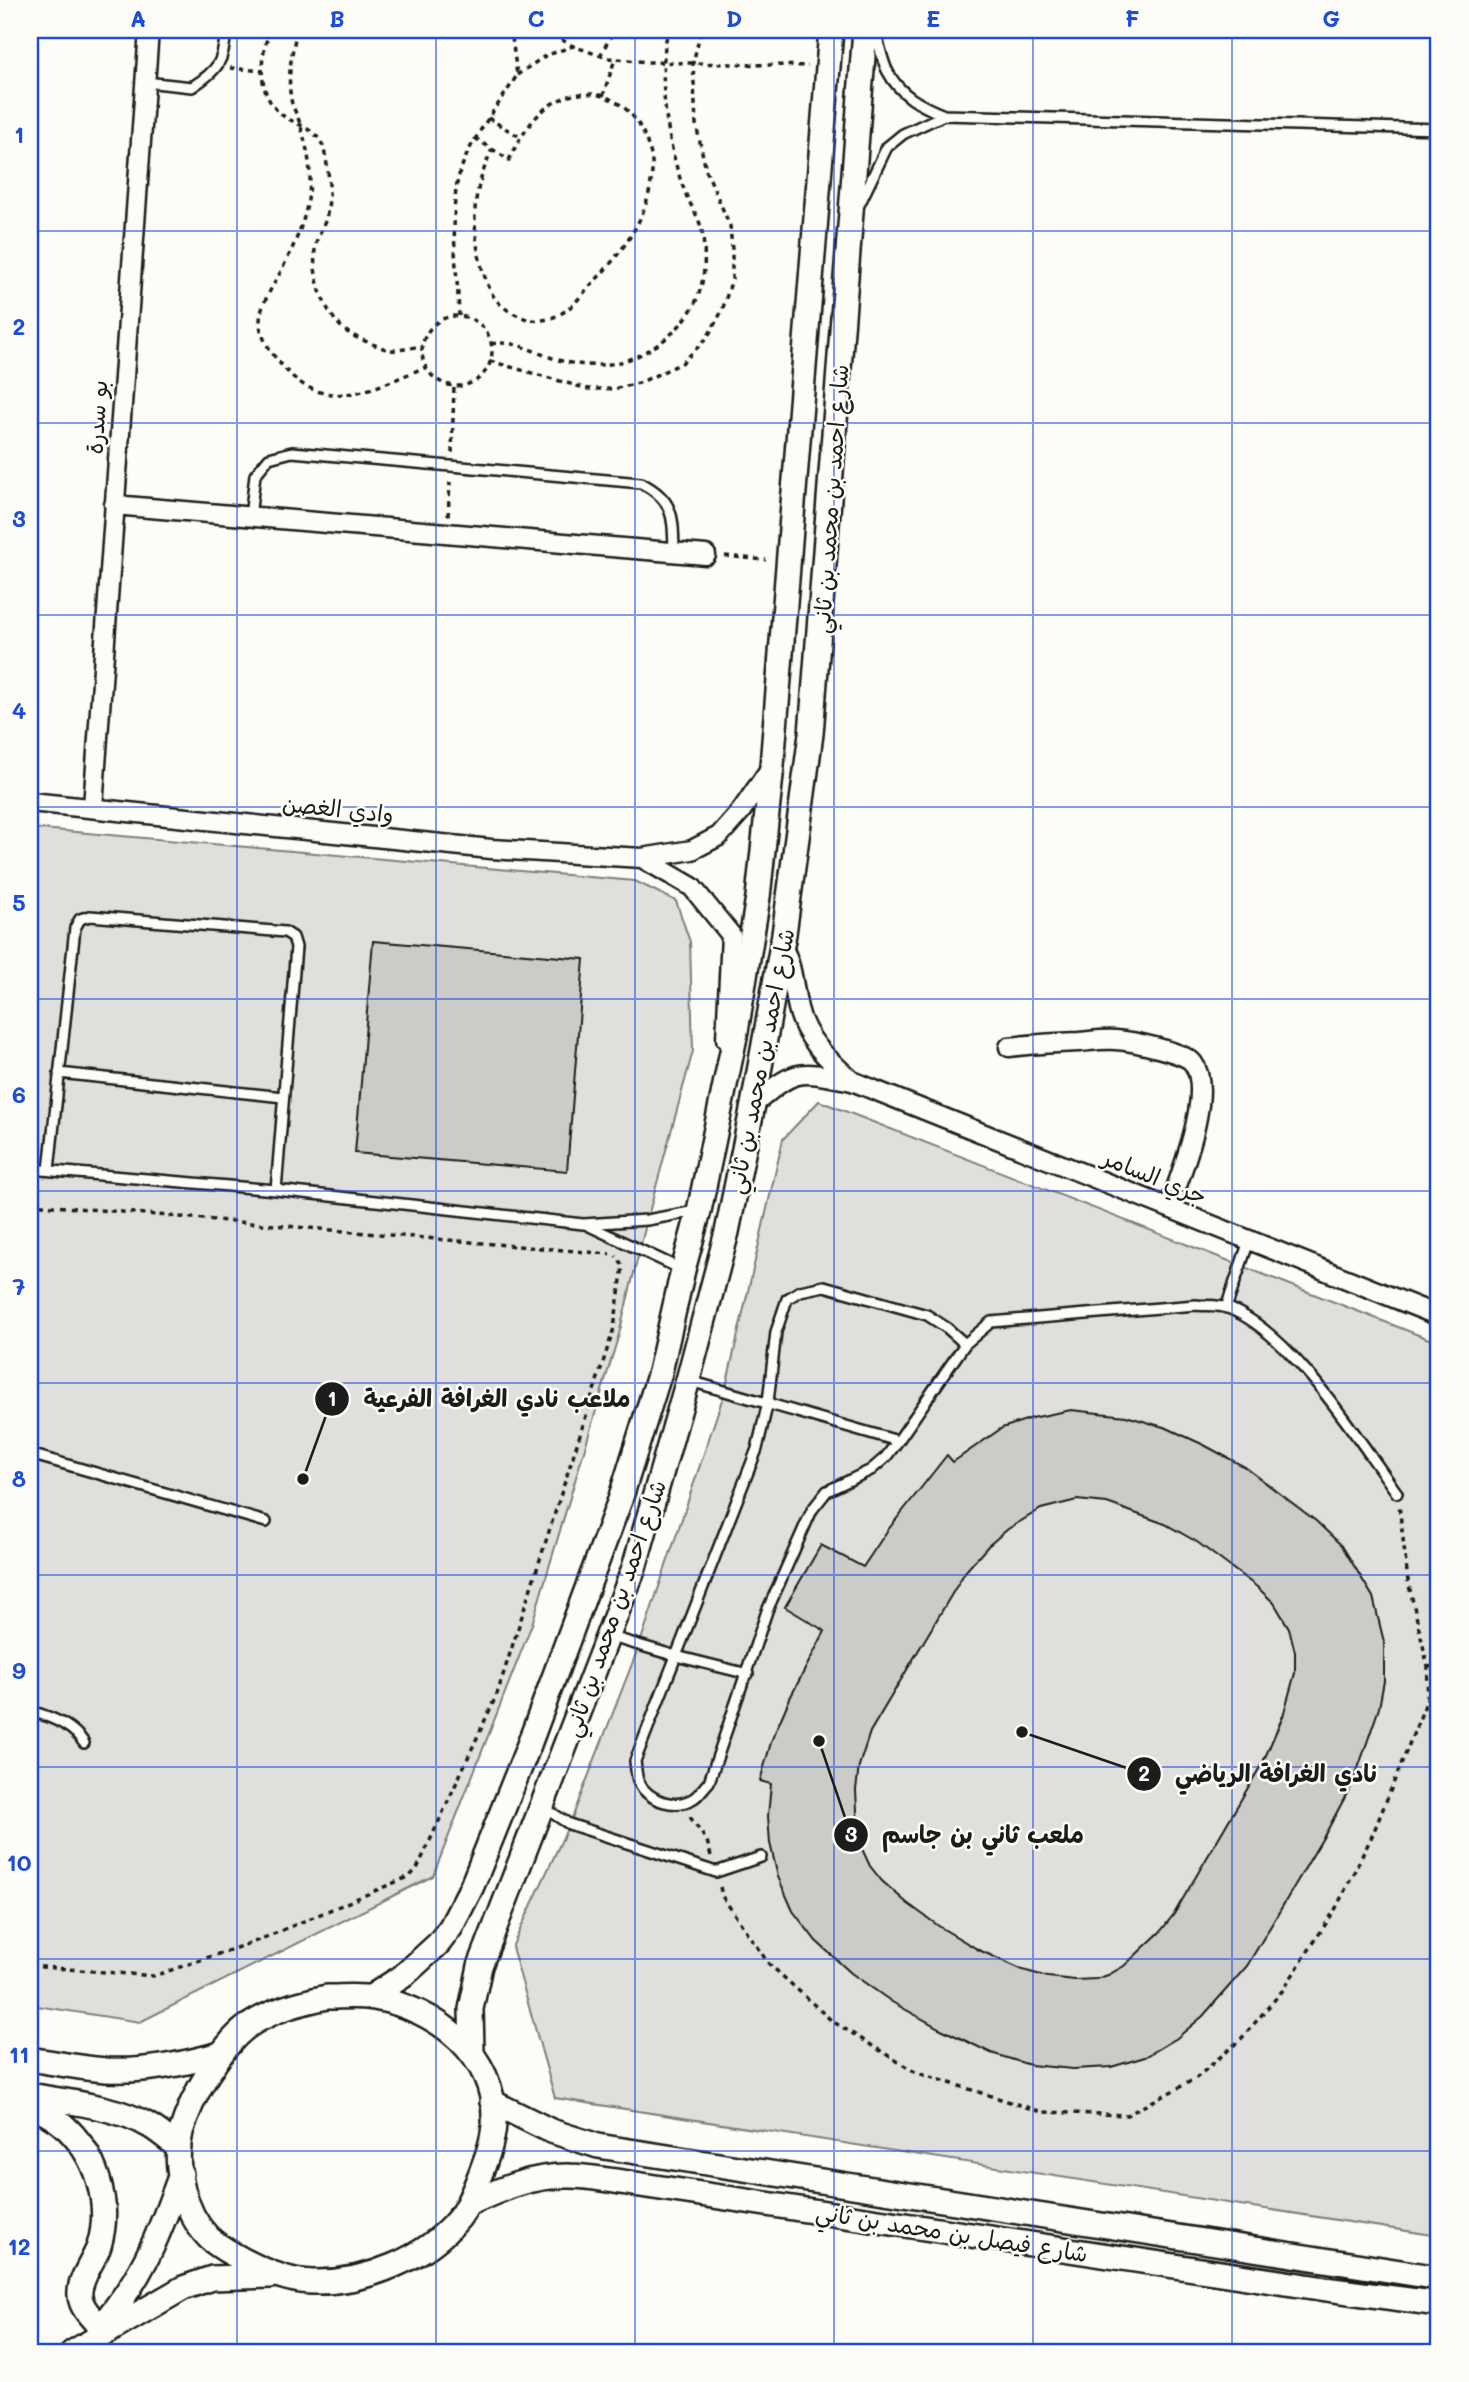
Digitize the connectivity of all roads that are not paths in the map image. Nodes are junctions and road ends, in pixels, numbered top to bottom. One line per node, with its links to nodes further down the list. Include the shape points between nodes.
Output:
1 (149, 30): 6 (street, بو سدرة)
2 (226, 30): 6 (lane, via 223,57 192,87)
3 (831, 30): 14 (street, شارع احمد بن محمد بن ثاني)
4 (865, 30): 9 (street, شارع احمد بن محمد بن ثاني)
5 (874, 30): 7 (lane, via 887,71 901,90 917,104)
6 (145, 82): 10 (street, بو سدرة)
7 (944, 116): 8 (lane); 9 (lane, via 902,134 887,146)
8 (1439, 129)
9 (850, 224): 18 (street, شارع احمد بن محمد بن ثاني, via 811,734)
10 (114, 506): 11 (street); 16 (street, بو سدرة)
11 (250, 517): 12 (street); 12 (lane, via 255,475 269,458 292,452 641,483 658,491 673,514)
12 (674, 552): 13 (street)
13 (706, 555)
14 (772, 766): 17 (street, وادي الغصن, via 719,835 692,850); 23 (street, شارع احمد بن محمد بن ثاني, via 750,956)
15 (30, 802): 16 (street, وادي الغصن)
16 (93, 807): 17 (street, وادي الغصن, via 491,849)
17 (642, 859): 23 (street, وادي الغصن, via 692,887 731,935)
18 (782, 946): 21 (street, جري السامر, via 804,1027); 24 (street, شارع احمد بن محمد بن ثاني)
19 (1009, 1047): 28 (street, via 1116,1040 1179,1054 1193,1062 1200,1102 1190,1149)
20 (59, 1073): 22 (lane); 22 (lane, via 75,928 80,919 90,916 285,932 296,947); 26 (lane)
21 (852, 1081): 24 (street, جري السامر, via 810,1074 790,1076); 28 (street, جري السامر)
22 (284, 1097): 27 (lane)
23 (722, 1101): 29 (street, شارع احمد بن محمد بن ثاني)
24 (753, 1105): 36 (street, شارع احمد بن محمد بن ثاني, via 727,1232)
25 (30, 1169): 26 (lane)
26 (49, 1170): 27 (lane)
27 (276, 1189): 30 (lane)
28 (1168, 1208): 31 (street, جري السامر)
29 (699, 1211): 30 (lane); 32 (street, شارع احمد بن محمد بن ثاني)
30 (583, 1224): 32 (lane)
31 (1249, 1241): 33 (lane); 34 (street, جري السامر)
32 (683, 1270): 49 (street, شارع احمد بن محمد بن ثاني, via 658,1381 620,1500 472,1886 438,1944)
33 (1226, 1308): 35 (lane, via 1196,1305 991,1322); 40 (lane, via 1256,1324 1307,1371)
34 (1439, 1316)
35 (965, 1344): 37 (lane, via 927,1315 824,1286 800,1291 787,1299 776,1332); 38 (lane)
36 (688, 1380): 37 (lane); 42 (street, شارع احمد بن محمد بن ثاني, via 634,1567)
37 (768, 1402): 38 (lane); 43 (lane, via 757,1449)
38 (898, 1441): 44 (lane, via 871,1470 827,1491 812,1510 767,1611)
39 (30, 1454): 41 (lane)
40 (1397, 1493)
41 (266, 1522)
42 (608, 1636): 43 (lane); 47 (street, شارع احمد بن محمد بن ثاني)
43 (676, 1656): 44 (lane); 44 (lane, via 635,1761 637,1780 647,1794 661,1801 681,1804 695,1798 709,1782)
44 (748, 1674)
45 (30, 1711): 46 (lane, via 56,1720)
46 (84, 1743)
47 (541, 1806): 48 (lane, via 569,1824 716,1872); 50 (street, شارع احمد بن محمد بن ثاني, via 480,1966 471,2009)
48 (761, 1857)
49 (371, 1997): 50 (street, via 432,2018); 51 (street, via 327,1997 290,2005 246,2027)
50 (472, 2052): 54 (street)
51 (220, 2054): 52 (street, via 144,2069 106,2070); 56 (street, via 195,2095)
52 (30, 2059)
53 (30, 2095): 56 (street, via 131,2118)
54 (492, 2102): 58 (street, via 489,2151); 60 (street, شارع فيصل بن محمد بن ثاني, via 551,2131 598,2146)
55 (30, 2104): 62 (street, via 63,2125 99,2179 104,2216 80,2299)
56 (179, 2148): 57 (street)
57 (181, 2174): 59 (street, via 190,2210 207,2236 221,2248); 62 (street, via 137,2278)
58 (468, 2204): 59 (street, via 433,2243 390,2266 337,2282); 61 (street, شارع فيصل بن محمد بن ثاني, via 539,2178 615,2180)
59 (279, 2276): 63 (street, via 199,2282)
60 (1439, 2278)
61 (1435, 2305)
62 (100, 2327): 63 (street)
63 (77, 2349)

